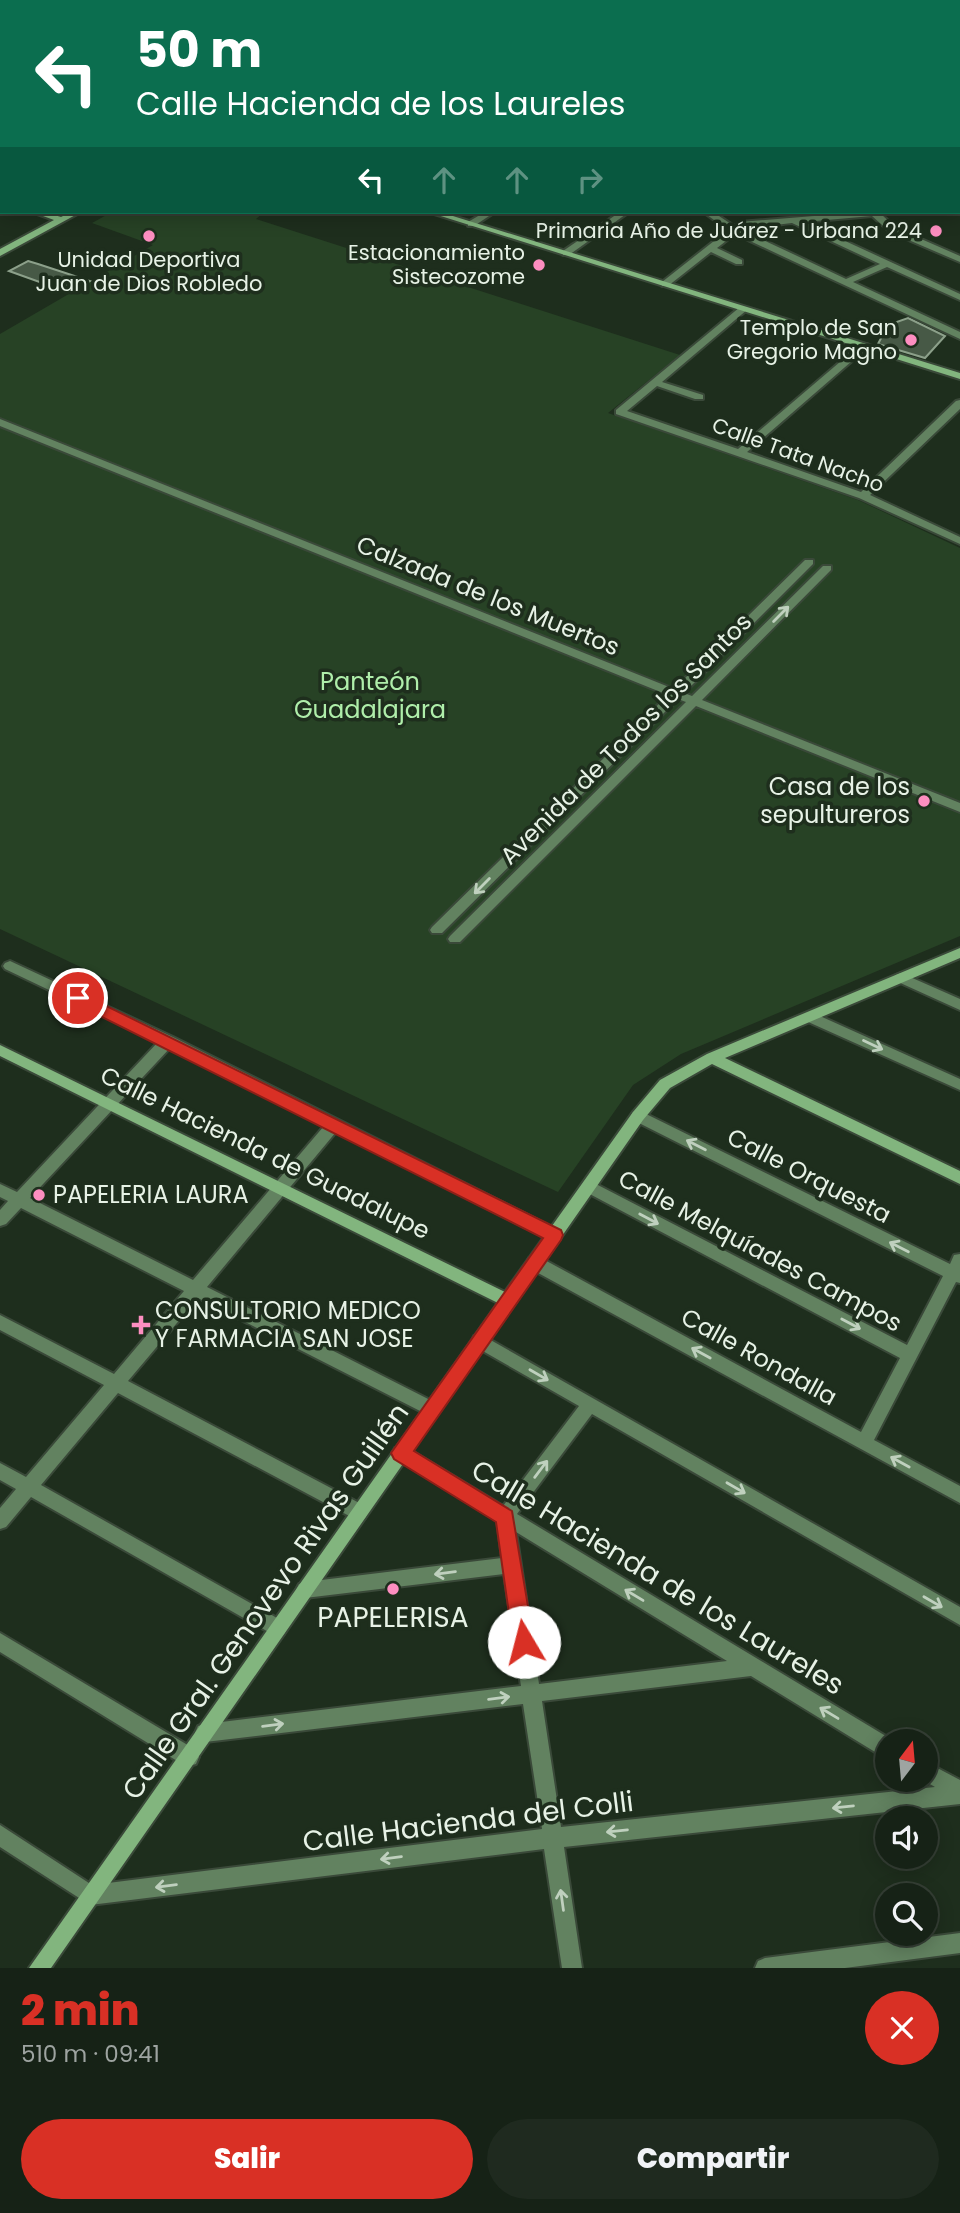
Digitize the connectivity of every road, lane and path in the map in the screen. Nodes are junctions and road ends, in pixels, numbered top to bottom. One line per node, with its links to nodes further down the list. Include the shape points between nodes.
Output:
1 (42, 214): 9 (street)
2 (74, 214): 9 (street)
3 (438, 214): 11 (street)
4 (488, 214): 11 (street)
5 (622, 214): 15 (street)
6 (710, 214): 12 (street)
7 (861, 214): 10 (street)
8 (874, 214): 16 (street, via 893,230)
9 (62, 220): 14 (street)
10 (792, 220): 12 (street); 18 (street)
11 (471, 224): 15 (street)
12 (734, 230): 13 (street); 19 (street)
13 (710, 248): 17 (street); 20 (street)
14 (0, 253)
15 (566, 253): 20 (street)
16 (960, 259)
17 (739, 262)
18 (887, 264): 19 (street); 21 (street)
19 (846, 282): 23 (street)
20 (665, 285): 22 (street)
21 (960, 297)
22 (743, 309): 24 (street); 26 (street)
23 (960, 336)
24 (864, 346): 25 (street); 30 (street)
25 (960, 376)
26 (654, 382): 27 (street); 30 (street, Calle Tata Nacho, via 620,412)
27 (699, 397)
28 (960, 403): 31 (street)
29 (0, 422): 35 (street, Calzada de los Muertos)
30 (740, 453): 31 (street, Calle Tata Nacho)
31 (863, 496): 32 (street, Calle Tata Nacho)
32 (960, 541)
33 (809, 562): 35 (street, Avenida de Todos los Santos)
34 (827, 568): 36 (street, Avenida de Todos los Santos, one-way to 34)
35 (676, 694): 36 (street, Calzada de los Muertos); 38 (street, Avenida de Todos los Santos, one-way to 38)
36 (694, 701): 37 (street, Calzada de los Muertos); 39 (street, Avenida de Todos los Santos)
37 (960, 808)
38 (437, 930)
39 (455, 939)
40 (960, 953): 42 (street, Calle Gral. Genovevo Rivas Guillén)
41 (10, 966): 45 (street)
42 (901, 978): 43 (street); 44 (street, Calle Gral. Genovevo Rivas Guillén)
43 (960, 1005)
44 (811, 1017): 47 (street, Calle Gral. Genovevo Rivas Guillén); 48 (street, one-way to 48)
45 (167, 1041): 49 (street); 51 (street)
46 (0, 1050): 49 (street, Calle Hacienda de Guadalupe)
47 (712, 1058): 50 (street, Calle Gral. Genovevo Rivas Guillén, via 665,1084); 52 (street)
48 (960, 1085)
49 (109, 1104): 54 (street, Calle Hacienda de Guadalupe); 56 (street)
50 (638, 1116): 53 (street, Calle Gral. Genovevo Rivas Guillén); 60 (street, Calle Orquesta, one-way to 50)
51 (334, 1125): 54 (street); 58 (street)
52 (960, 1178)
53 (589, 1187): 58 (street, Calle Gral. Genovevo Rivas Guillén); 65 (street, Calle Melquíades Campos, one-way to 65)
54 (279, 1188): 61 (street); 62 (street, Calle Hacienda de Guadalupe)
55 (0, 1191): 56 (street)
56 (19, 1200): 57 (street); 61 (street)
57 (0, 1220)
58 (554, 1235): 59 (street, Calle Gral. Genovevo Rivas Guillén)
59 (535, 1263): 62 (street, Calle Gral. Genovevo Rivas Guillén); 69 (street, Calle Rondalla, one-way to 59)
60 (958, 1270): 65 (street)
61 (195, 1289): 66 (street); 68 (street)
62 (509, 1301): 64 (street, Calle Gral. Genovevo Rivas Guillén)
63 (0, 1322): 66 (street)
64 (480, 1341): 67 (street, one-way to 67); 68 (street, Calle Gral. Genovevo Rivas Guillén)
65 (910, 1355): 69 (street)
66 (116, 1384): 72 (street); 74 (street)
67 (590, 1404): 75 (street, one-way to 67); 79 (street, one-way to 79)
68 (432, 1409): 70 (street, Calle Gral. Genovevo Rivas Guillén)
69 (864, 1443): 73 (street, Calle Rondalla, one-way to 69)
70 (401, 1453): 74 (street, Calle Gral. Genovevo Rivas Guillén); 75 (street, Calle Hacienda de los Laureles)
71 (0, 1471): 72 (street)
72 (29, 1487): 76 (street); 80 (street)
73 (960, 1495)
74 (359, 1512): 78 (street, Calle Gral. Genovevo Rivas Guillén)
75 (505, 1517): 77 (street); 82 (street, Calle Hacienda de los Laureles, one-way to 75)
76 (0, 1521)
77 (512, 1564): 78 (street, one-way to 78); 83 (street)
78 (305, 1590): 80 (street, Calle Gral. Genovevo Rivas Guillén)
79 (960, 1617)
80 (278, 1629): 84 (street, Calle Gral. Genovevo Rivas Guillén)
81 (0, 1642): 86 (street)
82 (753, 1667): 83 (street); 85 (street, Calle Hacienda de los Laureles, one-way to 82)
83 (531, 1694): 84 (street, one-way to 83); 90 (street)
84 (205, 1733): 86 (street, Calle Gral. Genovevo Rivas Guillén)
85 (875, 1741)
86 (189, 1757): 91 (street, Calle Gral. Genovevo Rivas Guillén)
87 (938, 1779): 88 (street)
88 (960, 1793): 90 (street, Calle Hacienda del Colli, one-way to 90)
89 (0, 1835): 91 (street)
90 (553, 1838): 91 (street, Calle Hacienda del Colli, one-way to 91); 96 (street, one-way to 90)
91 (90, 1895): 93 (street, Calle Gral. Genovevo Rivas Guillén)
92 (960, 1943): 97 (street)
93 (54, 1946): 94 (street, Calle Gral. Genovevo Rivas Guillén); 95 (street)
94 (39, 1968)
95 (54, 1968)
96 (572, 1968)
97 (765, 1968)

